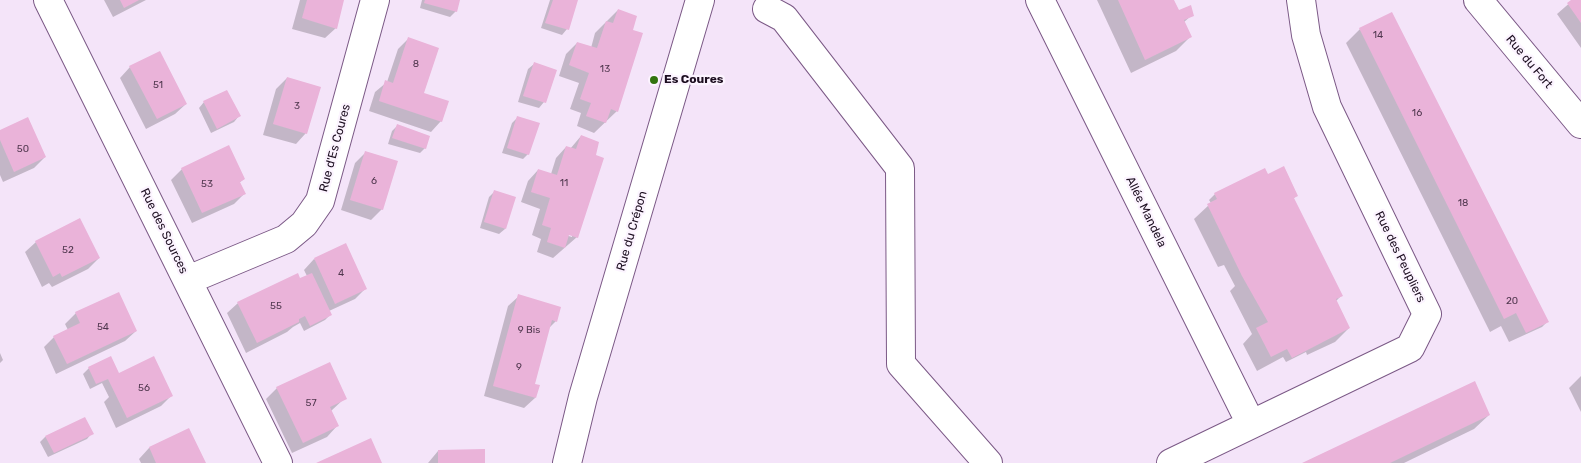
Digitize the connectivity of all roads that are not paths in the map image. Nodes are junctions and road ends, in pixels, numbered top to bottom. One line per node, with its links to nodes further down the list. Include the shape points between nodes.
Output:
1 (48, 0): 9 (street, Rue des Sources)
2 (375, 0): 9 (street, Rue d'Es Coures, via 320,201 304,224 286,239)
3 (700, 0): 12 (street, Rue du Crépon, via 583,397)
4 (1040, 0): 10 (street, Allée Mandela)
5 (1301, 0): 10 (street, Rue des Peupliers, via 1306,35 1327,107 1427,314 1410,348)
6 (1478, 0): 8 (street, Rue du Fort)
7 (767, 9): 13 (street, via 784,18 900,168 901,364)
8 (1581, 124)
9 (188, 280): 11 (street, Rue des Sources)
10 (1251, 424): 14 (street, Rue des Peupliers)
11 (278, 463)
12 (567, 463)
13 (988, 463)
14 (1171, 463)

